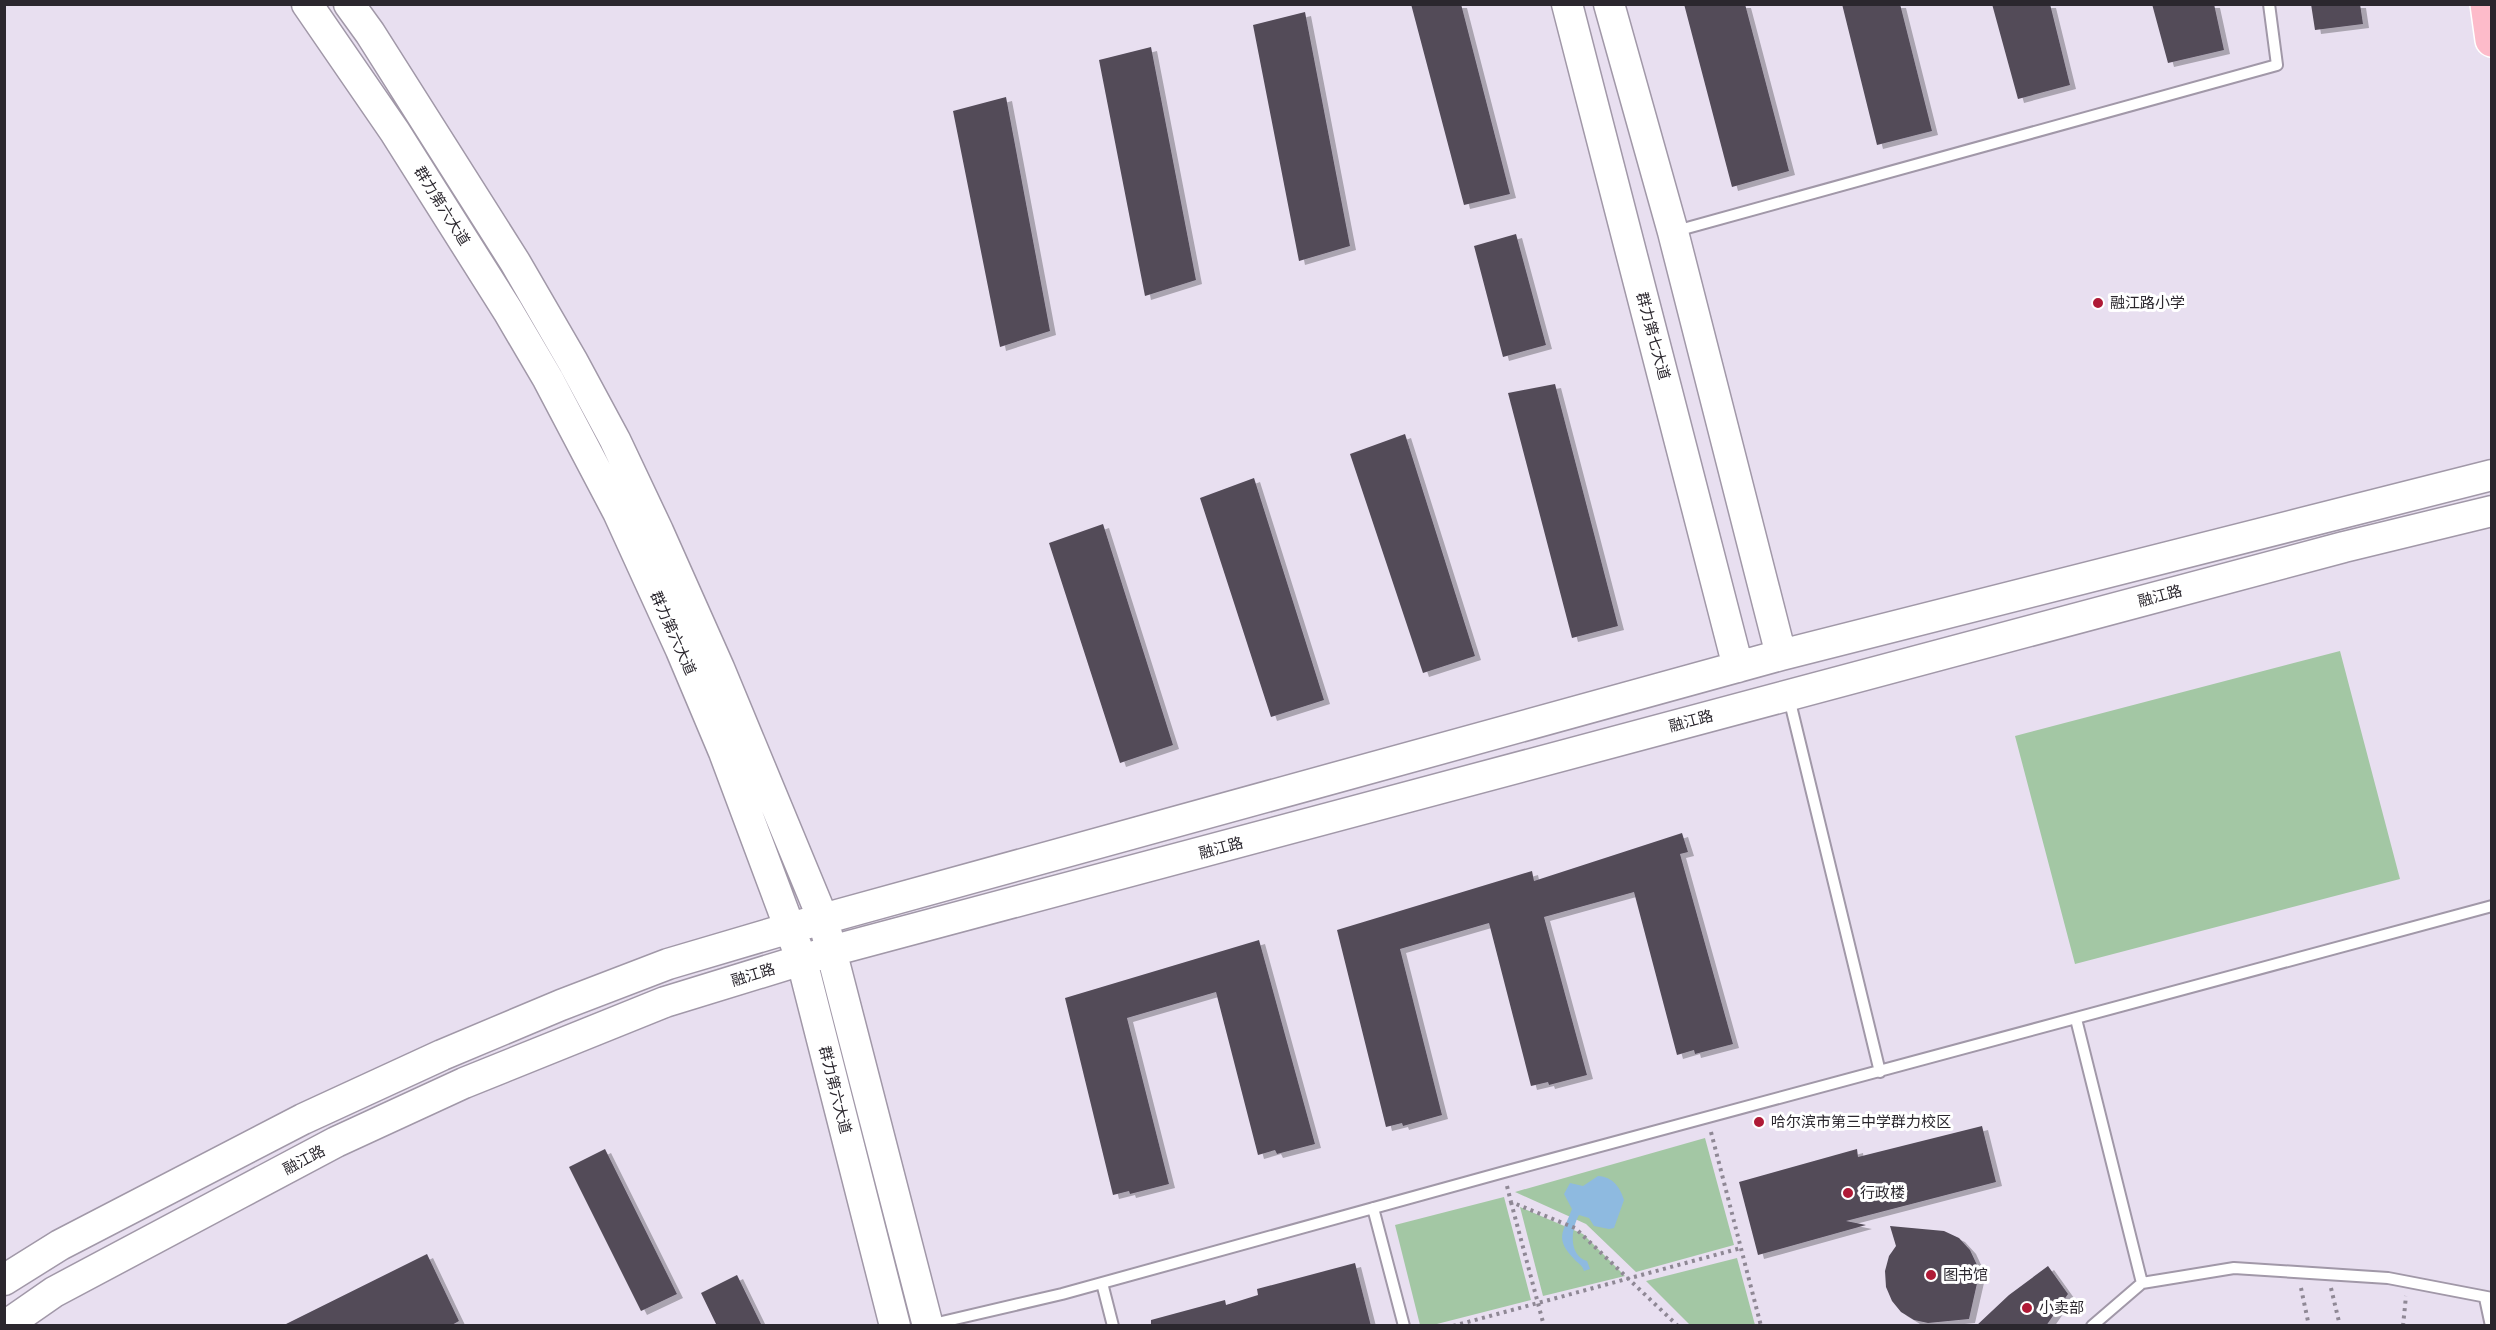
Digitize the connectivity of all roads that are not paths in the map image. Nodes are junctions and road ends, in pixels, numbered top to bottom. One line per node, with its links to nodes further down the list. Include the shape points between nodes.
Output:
1 (307, 4): 16 (main road, 群力第六大道, via 395,132 496,291 613,501 681,650)
2 (349, 4): 15 (main road, 群力第六大道, via 515,261 615,440 719,668)
3 (1567, 4): 12 (main road, 群力第七大道)
4 (1609, 4): 8 (main road)
5 (2269, 4): 8 (lane, via 2277,65)
6 (2487, 4): 7 (main road)
7 (2492, 40)
8 (1673, 232): 11 (main road)
9 (2492, 474): 11 (main road)
10 (2492, 511): 13 (main road, 融江路)
11 (1780, 655): 12 (main road)
12 (1738, 668): 15 (main road)
13 (1788, 695): 17 (main road, 融江路); 20 (lane)
14 (2492, 906): 19 (lane)
15 (823, 919): 16 (main road); 17 (main road, 群力第六大道)
16 (790, 928): 18 (main road, 群力第六大道); 22 (main road, via 668,964 442,1055 303,1119 34,1259)
17 (831, 951): 18 (main road, 融江路); 26 (main road, 群力第六大道)
18 (802, 961): 27 (main road, 融江路, via 665,1002 464,1083 336,1142 54,1292); 28 (main road, 群力第六大道)
19 (2076, 1019): 20 (lane); 23 (lane)
20 (1880, 1072): 21 (lane)
21 (1373, 1208): 24 (lane); 30 (lane)
22 (4, 1280)
23 (2142, 1282): 25 (lane, via 2234,1268 2388,1278); 31 (lane)
24 (1102, 1283): 26 (lane); 29 (lane)
25 (2488, 1298): 32 (lane)
26 (928, 1325)
27 (5, 1326)
28 (895, 1326)
29 (1113, 1326)
30 (1404, 1326)
31 (2092, 1326)
32 (2491, 1326)

